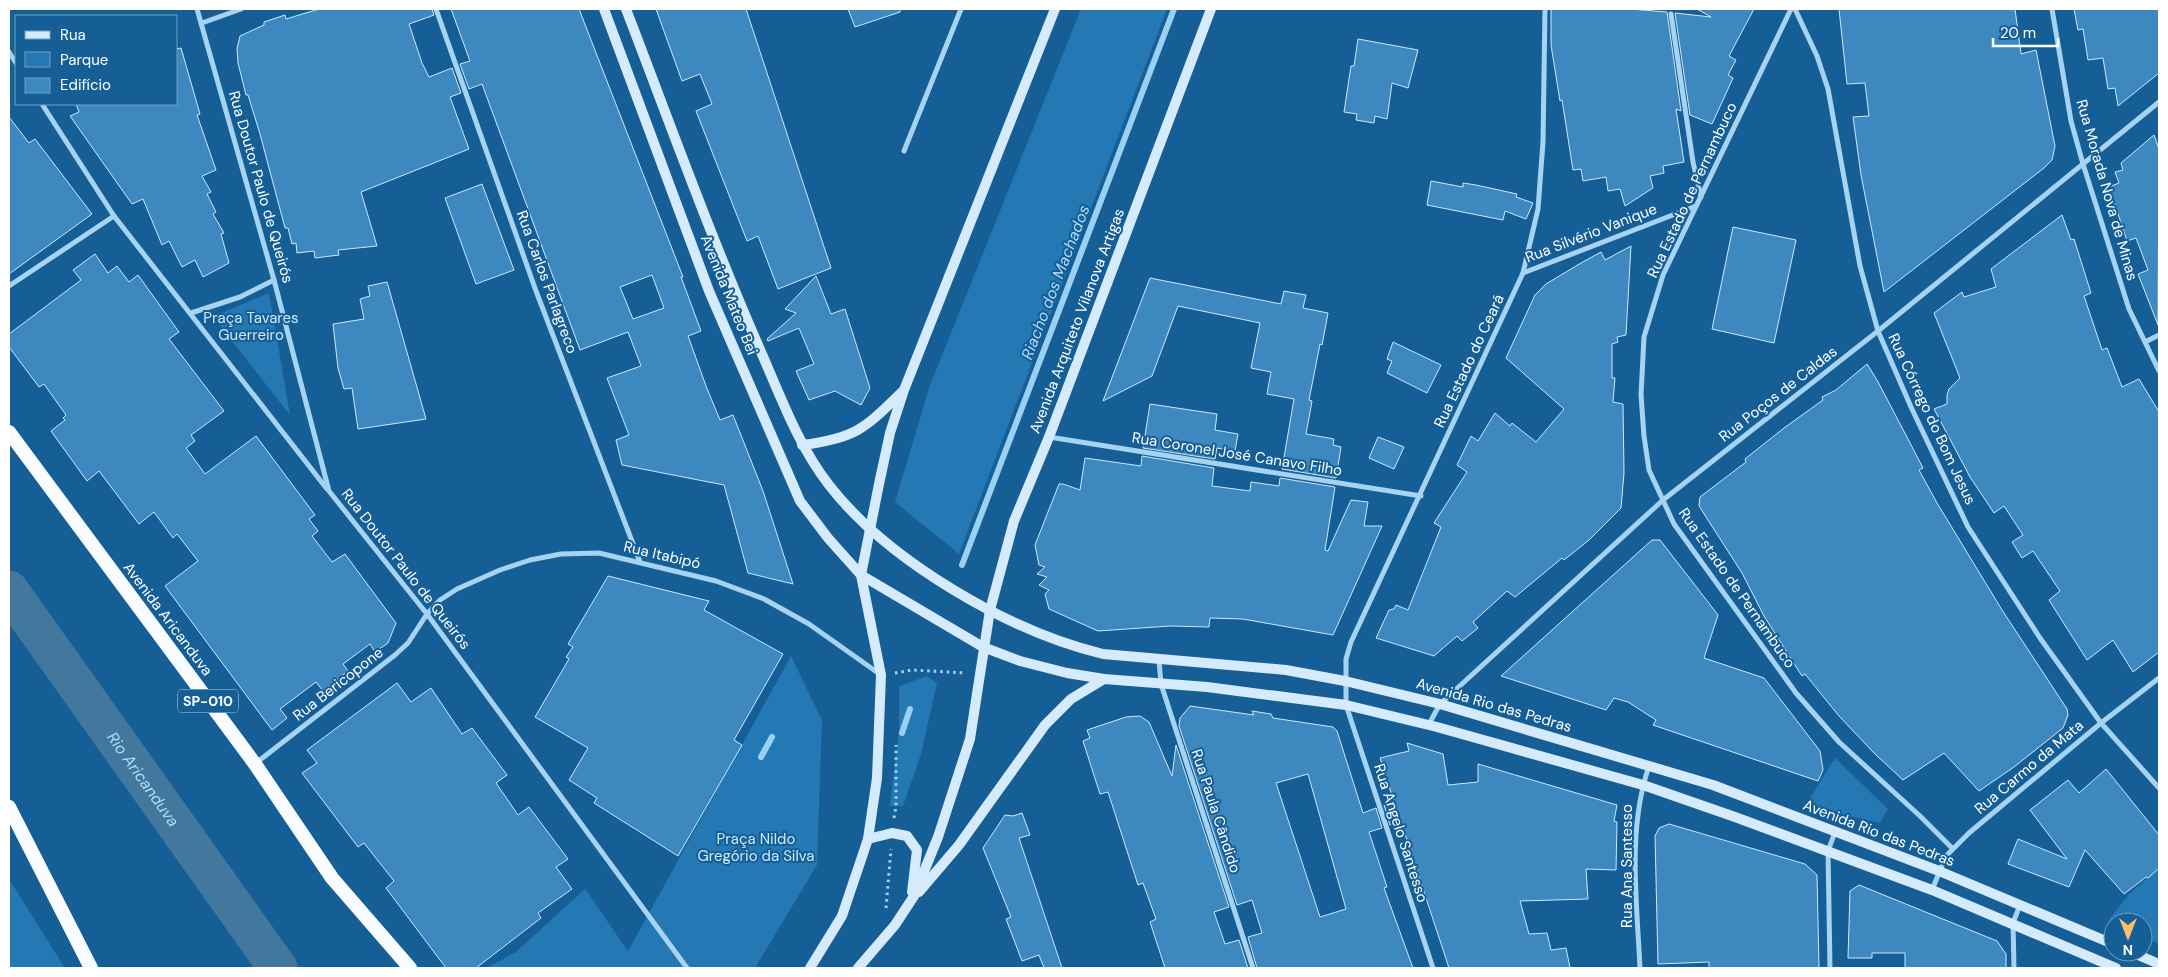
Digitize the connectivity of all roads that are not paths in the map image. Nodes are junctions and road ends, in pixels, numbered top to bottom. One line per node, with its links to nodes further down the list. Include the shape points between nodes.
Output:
1 (197, 9): 14 (street, Rua Doutor Paulo de Queirós)
2 (240, 9): 14 (street)
3 (436, 9): 38 (street, Rua Carlos Parlagreco, via 536,291)
4 (604, 9): 39 (main road, Avenida Mateo Bei, via 709,291 800,501)
5 (626, 9): 33 (main road, Avenida Mateo Bei, via 724,266)
6 (961, 9): 17 (street)
7 (1055, 9): 30 (main road)
8 (1211, 9): 32 (main road, Avenida Arquiteto Vilanova Artigas)
9 (1545, 9): 22 (street, Rua Estado do Ceará, via 1543,142 1538,208)
10 (1791, 9): 19 (street, Rua Estado de Pernambuco)
11 (1795, 9): 26 (street, Rua Córrego do Bom Jesus, via 1828,89 1860,266)
12 (2052, 9): 18 (street, Rua Morada Nova de Minas, via 2071,121)
13 (1671, 14): 19 (street)
14 (202, 23): 23 (street, Rua Doutor Paulo de Queirós)
15 (2159, 102): 18 (street, Rua Poços de Caldas)
16 (43, 105): 21 (street)
17 (904, 151)
18 (2083, 164): 26 (street, Rua Poços de Caldas); 28 (street, Rua Morada Nova de Minas, via 2129,309)
19 (1701, 198): 20 (street, Rua Estado de Pernambuco)
20 (1696, 206): 22 (street, Rua Silvério Vanique); 36 (street, Rua Estado de Pernambuco, via 1664,276 1644,337 1641,395 1644,436 1649,470)
21 (114, 216): 24 (street); 25 (street)
22 (1523, 273): 35 (street, Rua Estado do Ceará)
23 (274, 280): 25 (street, via 240,298); 34 (street, Rua Doutor Paulo de Queirós)
24 (9, 286)
25 (191, 313): 34 (street)
26 (1878, 331): 36 (street, Rua Poços de Caldas); 51 (street, Rua Córrego do Bom Jesus, via 1968,527 2040,638)
27 (2159, 335): 28 (street)
28 (2145, 342): 29 (street, Rua Morada Nova de Minas)
29 (2159, 371)
30 (904, 390): 33 (main road, via 868,425 853,434); 37 (main road, via 890,433)
31 (9, 432): 53 (highway, Avenida Aricanduva / SP-010)
32 (1049, 438): 35 (street, Rua Coronel José Canavo Filho); 40 (main road, Avenida Arquiteto Vilanova Artigas, via 1014,521)
33 (802, 445): 37 (main road, Avenida Mateo Bei, via 830,486)
34 (329, 491): 41 (street, Rua Doutor Paulo de Queirós)
35 (1421, 496): 47 (street, Rua Estado do Ceará, via 1351,642)
36 (1663, 500): 49 (street, Rua Poços de Caldas); 60 (street, Rua Estado de Pernambuco, via 1674,524 1802,700 1839,742)
37 (869, 527): 39 (main road); 40 (main road, Avenida Rio das Pedras, via 904,557)
38 (640, 562): 41 (street, Rua Itabipó, via 599,553 561,554 530,560 457,589); 44 (street, Rua Itabipó, via 716,581 764,599 808,624)
39 (861, 575): 42 (main road); 44 (main road)
40 (990, 610): 42 (main road, Avenida Arquiteto Vilanova Artigas); 43 (main road, Avenida Rio das Pedras, via 1029,630 1074,647 1103,654)
41 (427, 614): 53 (street, Rua Bericopone, via 408,643 395,655); 70 (street, Rua Doutor Paulo de Queirós)
42 (983, 647): 46 (main road, via 1020,661); 64 (main road, via 970,739 953,795)
43 (1159, 660): 47 (main road, Avenida Rio das Pedras, via 1286,670); 48 (street, Rua Paula Cândido)
44 (881, 675): 59 (main road, via 876,778)
45 (2159, 678): 51 (street, Rua Carmo da Mata)
46 (1104, 679): 48 (main road); 64 (main road, via 1071,699 1045,725 959,845)
47 (1345, 681): 49 (main road, Avenida Rio das Pedras); 50 (street, Rua Estado do Ceará)
48 (1161, 684): 50 (main road, via 1242,690); 73 (street, Rua Paula Cândido)
49 (1440, 704): 52 (street, Rua Poços de Caldas); 54 (main road, Avenida Rio das Pedras)
50 (1346, 705): 52 (main road); 74 (street, Rua Angelo Santesso)
51 (2101, 723): 56 (street, Rua Córrego do Bom Jesus); 60 (street, Rua Carmo da Mata)
52 (1429, 724): 55 (main road)
53 (255, 764): 69 (highway, Avenida Aricanduva / SP-010, via 332,878)
54 (1650, 765): 55 (street, Rua Ana Santesso); 58 (main road, Avenida Rio das Pedras, via 1713,785)
55 (1643, 785): 61 (main road); 75 (street, Rua Ana Santesso, via 1637,829)
56 (2159, 788)
57 (9, 807): 68 (highway)
58 (1835, 832): 61 (street); 62 (main road, Avenida Rio das Pedras)
59 (868, 839): 64 (main road, via 892,833 907,836 917,850); 71 (main road, via 842,916)
60 (1952, 848): 62 (street, Rua Carmo da Mata)
61 (1828, 851): 63 (main road); 76 (street)
62 (1938, 871): 63 (street, Rua Carmo da Mata); 65 (main road, Avenida Rio das Pedras)
63 (1932, 890): 66 (main road)
64 (913, 898): 72 (main road, via 895,925)
65 (2020, 905): 66 (street); 67 (main road, Avenida Rio das Pedras)
66 (2013, 923): 77 (street); 78 (main road)
67 (2103, 940)
68 (91, 968)
69 (410, 968)
70 (687, 968)
71 (810, 968)
72 (858, 968)
73 (1253, 968)
74 (1433, 968)
75 (1640, 968)
76 (1830, 968)
77 (2014, 968)
78 (2116, 968)

